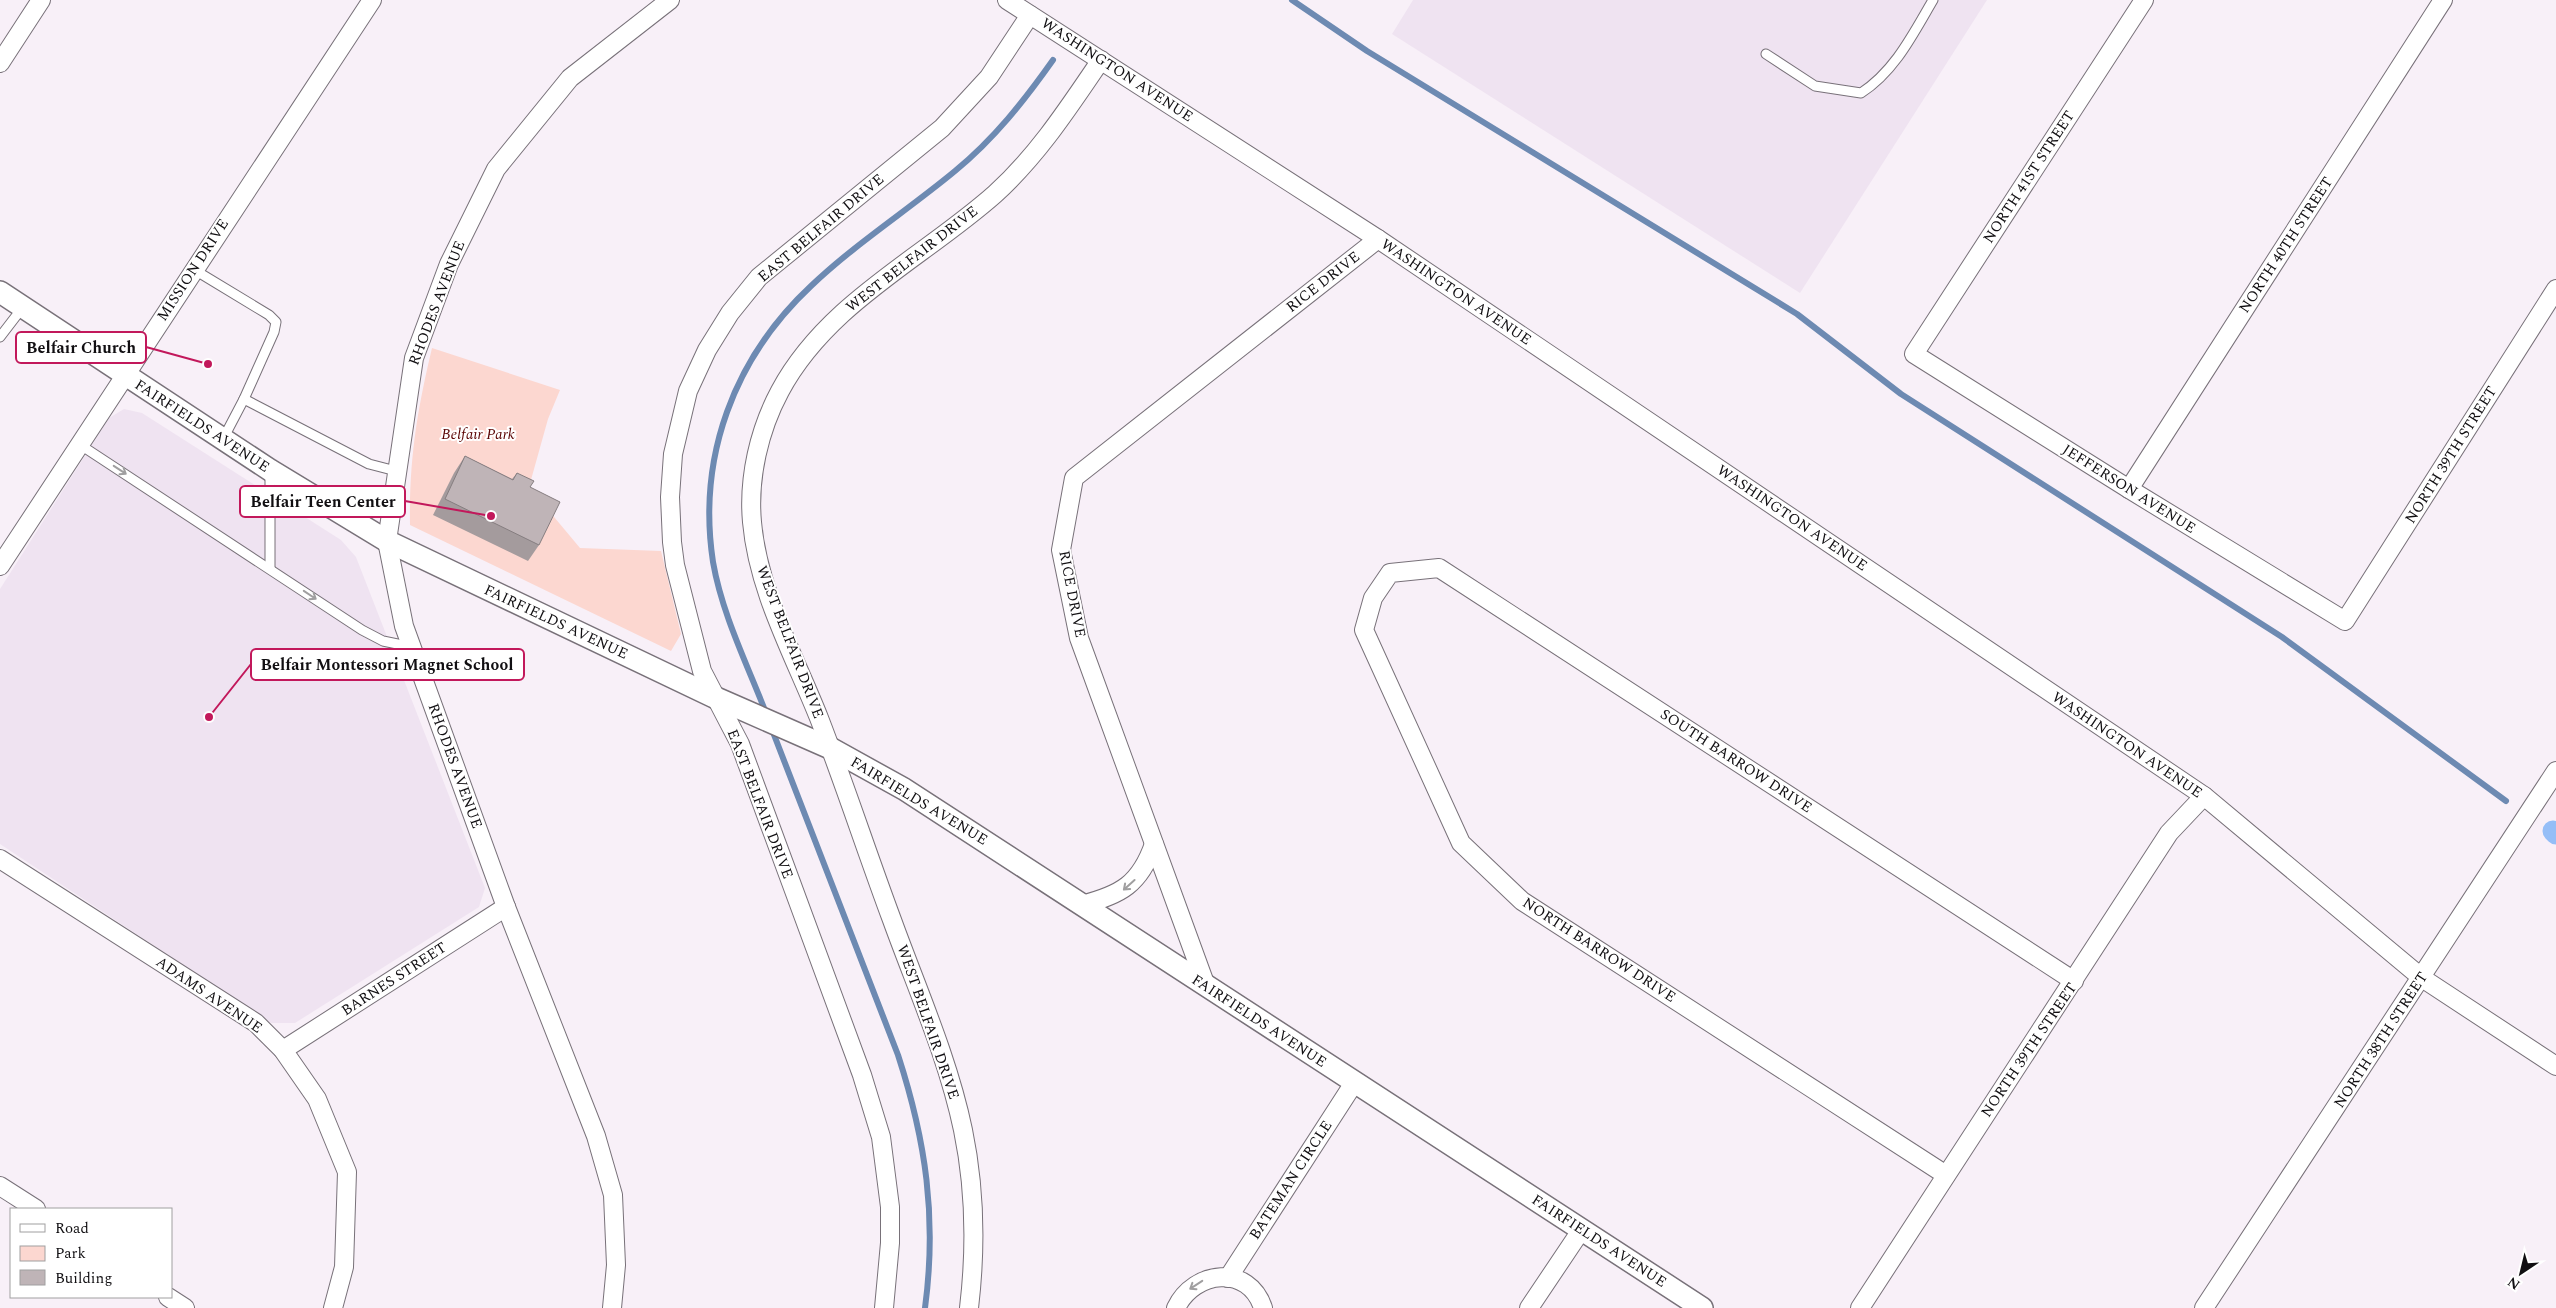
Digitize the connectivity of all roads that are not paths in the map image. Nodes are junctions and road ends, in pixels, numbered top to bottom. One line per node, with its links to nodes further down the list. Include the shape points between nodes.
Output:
1 (41, 0): 11 (street)
2 (372, 0): 13 (street, MISSION DRIVE)
3 (670, 0): 24 (street, RHODES AVENUE, via 570,78 496,169 449,264 414,358)
4 (1006, 0): 8 (street, WASHINGTON AVENUE)
5 (1933, 0): 9 (lane, via 1901,53 1878,82 1862,93 1815,86)
6 (2144, 0): 18 (street, NORTH 41ST STREET)
7 (2443, 0): 25 (street, NORTH 40TH STREET)
8 (1030, 15): 10 (street, WASHINGTON AVENUE); 32 (street, EAST BELFAIR DRIVE, via 967,103 915,151 759,277 730,313 707,350 688,391 676,433 670,520 677,575 702,671)
9 (1766, 54)
10 (1102, 60): 12 (street, WASHINGTON AVENUE); 33 (street, WEST BELFAIR DRIVE, via 1050,133 994,195 858,301 817,340 780,391 764,427 751,492 756,549)
11 (0, 63)
12 (1378, 239): 35 (street, WASHINGTON AVENUE); 36 (street, RICE DRIVE, via 1074,478 1061,550 1079,638)
13 (194, 269): 19 (street, MISSION DRIVE); 20 (lane, via 276,322)
14 (2556, 289): 30 (street, NORTH 39TH STREET)
15 (0, 292): 16 (street, FAIRFIELDS AVENUE)
16 (23, 307): 17 (lane); 19 (street, FAIRFIELDS AVENUE)
17 (0, 336)
18 (1914, 354): 25 (street, JEFFERSON AVENUE)
19 (123, 375): 21 (street, FAIRFIELDS AVENUE); 22 (street, MISSION DRIVE)
20 (244, 399): 21 (lane); 24 (lane, via 370,464)
21 (222, 439): 23 (street, FAIRFIELDS AVENUE)
22 (79, 444): 27 (street, MISSION DRIVE); 28 (lane, one-way to 28)
23 (270, 470): 26 (street, FAIRFIELDS AVENUE); 28 (lane)
24 (396, 471): 26 (street, RHODES AVENUE)
25 (2129, 489): 30 (street, JEFFERSON AVENUE)
26 (387, 541): 31 (street, RHODES AVENUE, via 404,626); 32 (street, FAIRFIELDS AVENUE)
27 (0, 566)
28 (270, 568): 31 (lane, one-way to 31, via 362,630 383,641)
29 (1390, 572): 41 (street, SOUTH BARROW DRIVE, via 1439,568); 46 (street, NORTH BARROW DRIVE, via 1373,598 1364,630 1461,843 1522,901)
30 (2345, 620)
31 (412, 648): 39 (street, RHODES AVENUE)
32 (714, 697): 33 (street, FAIRFIELDS AVENUE); 55 (street, EAST BELFAIR DRIVE, via 740,744 872,1104 886,1164 890,1207)
33 (820, 744): 38 (street, FAIRFIELDS AVENUE, via 904,789); 56 (street, WEST BELFAIR DRIVE, via 944,1062 960,1118 968,1158 973,1213)
34 (2556, 771): 40 (street, NORTH 38TH STREET)
35 (2204, 796): 40 (street, WASHINGTON AVENUE); 41 (street, NORTH 39TH STREET, via 2169,833)
36 (1154, 844): 38 (street, one-way to 38, via 1142,871 1123,890 1109,898); 42 (street, RICE DRIVE)
37 (0, 859): 43 (street, ADAMS AVENUE, via 256,1023)
38 (1081, 905): 42 (street, FAIRFIELDS AVENUE)
39 (506, 907): 43 (street, BARNES STREET); 54 (street, RHODES AVENUE, via 596,1136 613,1195 616,1265)
40 (2422, 978): 44 (street, WASHINGTON AVENUE); 62 (street, NORTH 38TH STREET)
41 (2074, 981): 46 (street, NORTH 39TH STREET)
42 (1206, 986): 45 (street, FAIRFIELDS AVENUE)
43 (283, 1050): 53 (street, ADAMS AVENUE, via 317,1099 347,1172 344,1267)
44 (2556, 1066)
45 (1354, 1083): 49 (street, FAIRFIELDS AVENUE); 50 (street, BATEMAN CIRCLE)
46 (1946, 1175): 61 (street, NORTH 39TH STREET)
47 (0, 1186): 48 (street)
48 (34, 1208)
49 (1582, 1229): 59 (street); 60 (street, FAIRFIELDS AVENUE)
50 (1228, 1278): 57 (street, one-way to 57, via 1209,1278 1196,1284 1184,1294); 58 (street, via 1252,1289)
51 (170, 1298): 52 (street)
52 (185, 1308)
53 (333, 1308)
54 (612, 1308)
55 (884, 1308)
56 (969, 1308)
57 (1176, 1308)
58 (1264, 1308)
59 (1529, 1308)
60 (1702, 1308)
61 (1860, 1308)
62 (2204, 1308)

